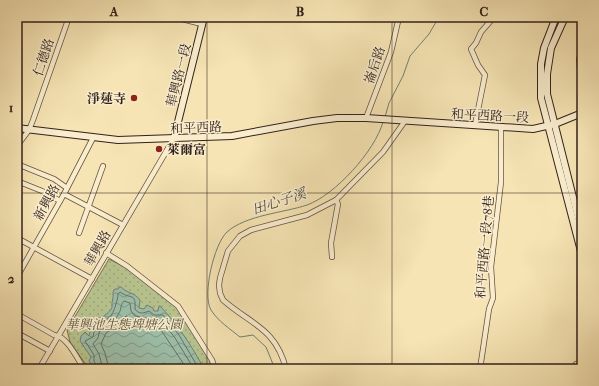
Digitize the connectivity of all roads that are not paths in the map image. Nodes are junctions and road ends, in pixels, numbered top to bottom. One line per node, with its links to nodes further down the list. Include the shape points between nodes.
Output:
1 (69, 17): 19 (street, 仁德路)
2 (174, 17): 8 (street)
3 (204, 17): 8 (street, 華興路一段)
4 (398, 17): 12 (street, 崙后路, via 391,52)
5 (494, 17): 15 (street, via 471,49 485,75)
6 (556, 17): 16 (street, via 544,48 541,64 542,98)
7 (565, 17): 16 (street, via 551,48 548,94)
8 (202, 24): 21 (street, 華興路一段)
9 (579, 59): 10 (street)
10 (582, 96)
11 (582, 113): 16 (street, 和平西路一段)
12 (366, 118): 13 (street, 和平西路); 21 (street, 和平西路, via 313,121 232,136)
13 (375, 119): 14 (street, 和平西路一段)
14 (404, 120): 15 (street, 和平西路一段); 28 (street, via 383,152)
15 (475, 125): 17 (street, 和平西路一段)
16 (551, 125): 17 (street, 和平西路一段, via 533,129); 33 (street); 37 (street)
17 (501, 127): 52 (street, 和平西路一段78巷, via 501,182 492,267 492,298)
18 (17, 128): 19 (street, 和平西路)
19 (29, 130): 20 (street, 和平西路); 22 (street, 仁德路)
20 (93, 138): 21 (street, 和平西路); 26 (street, 新興路)
21 (174, 138): 31 (street, 華興路)
22 (17, 146)
23 (22, 166): 26 (street, via 54,179)
24 (103, 166): 30 (street)
25 (17, 181): 29 (street)
26 (67, 188): 27 (street, 新興路)
27 (64, 194): 29 (street, 新興路); 30 (street)
28 (336, 200): 38 (street, via 338,204 331,243); 51 (street, via 307,215 245,233 228,251 224,263 219,285 222,300 270,335)
29 (60, 201): 35 (street, 新興路)
30 (89, 207): 31 (street); 32 (street)
31 (123, 225): 36 (street, 華興路)
32 (79, 233)
33 (582, 233)
34 (17, 238): 35 (street)
35 (34, 247): 39 (street, 新興路); 40 (street)
36 (106, 254): 40 (street, 華興路); 50 (street, via 127,266 178,306)
37 (582, 255)
38 (332, 257)
39 (17, 277)
40 (92, 279): 43 (street, 華興路)
41 (18, 317): 43 (street, via 54,335)
42 (19, 334): 44 (street); 45 (street)
43 (59, 335): 45 (street, 華興路); 48 (street, via 65,340)
44 (17, 342)
45 (50, 351): 49 (street, 華興路)
46 (576, 364): 47 (street)
47 (582, 366)
48 (81, 368)
49 (39, 369)
50 (215, 369)
51 (286, 369)
52 (480, 369)

